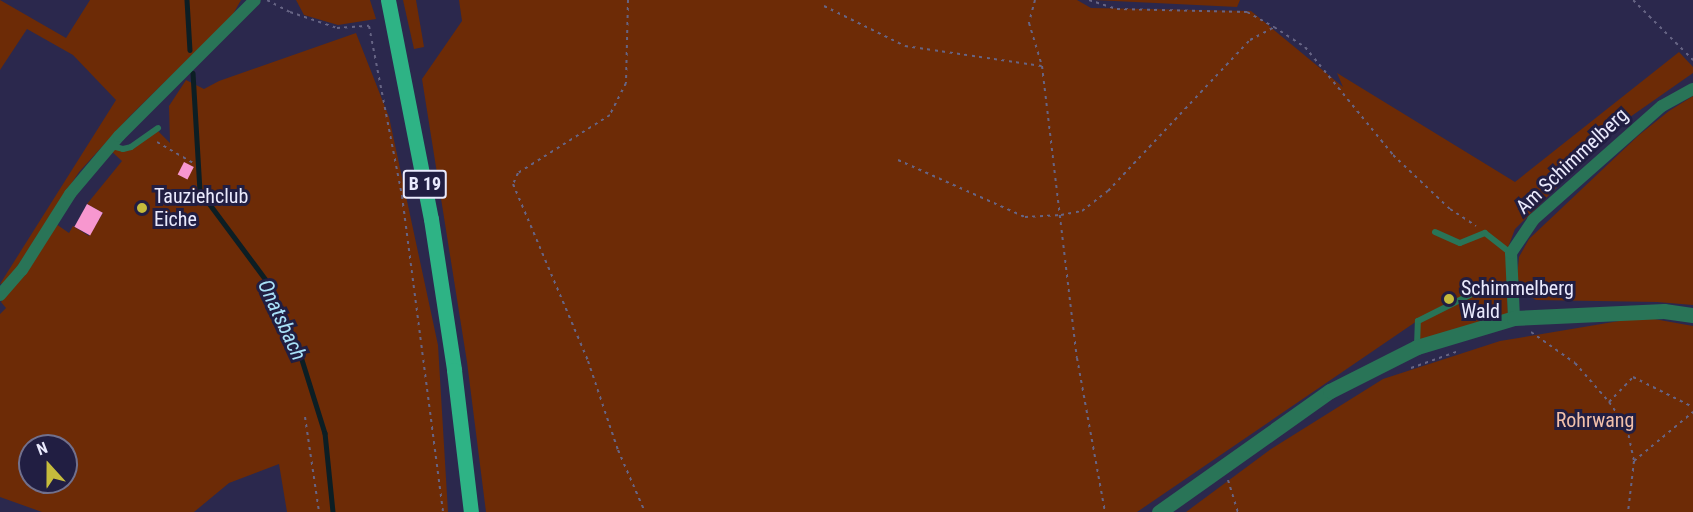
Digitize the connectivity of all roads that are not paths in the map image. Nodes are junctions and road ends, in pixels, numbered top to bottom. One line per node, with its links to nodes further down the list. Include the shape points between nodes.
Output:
1 (255, 0): 5 (street)
2 (388, 0): 13 (main road, B 19, via 431,219)
3 (1693, 89): 7 (street, Am Schimmelberg, via 1662,106 1618,142 1533,220)
4 (158, 128): 5 (lane, via 131,147)
5 (111, 146): 9 (street, via 70,194 22,270)
6 (1435, 232): 7 (lane, via 1460,243 1485,233)
7 (1511, 253): 8 (street)
8 (1511, 285): 11 (street); 12 (lane, via 1473,293 1418,321)
9 (0, 295)
10 (1693, 315): 11 (street, via 1664,311)
11 (1514, 318): 12 (street)
12 (1417, 347): 14 (street, via 1330,391)
13 (471, 512)
14 (1160, 512)

